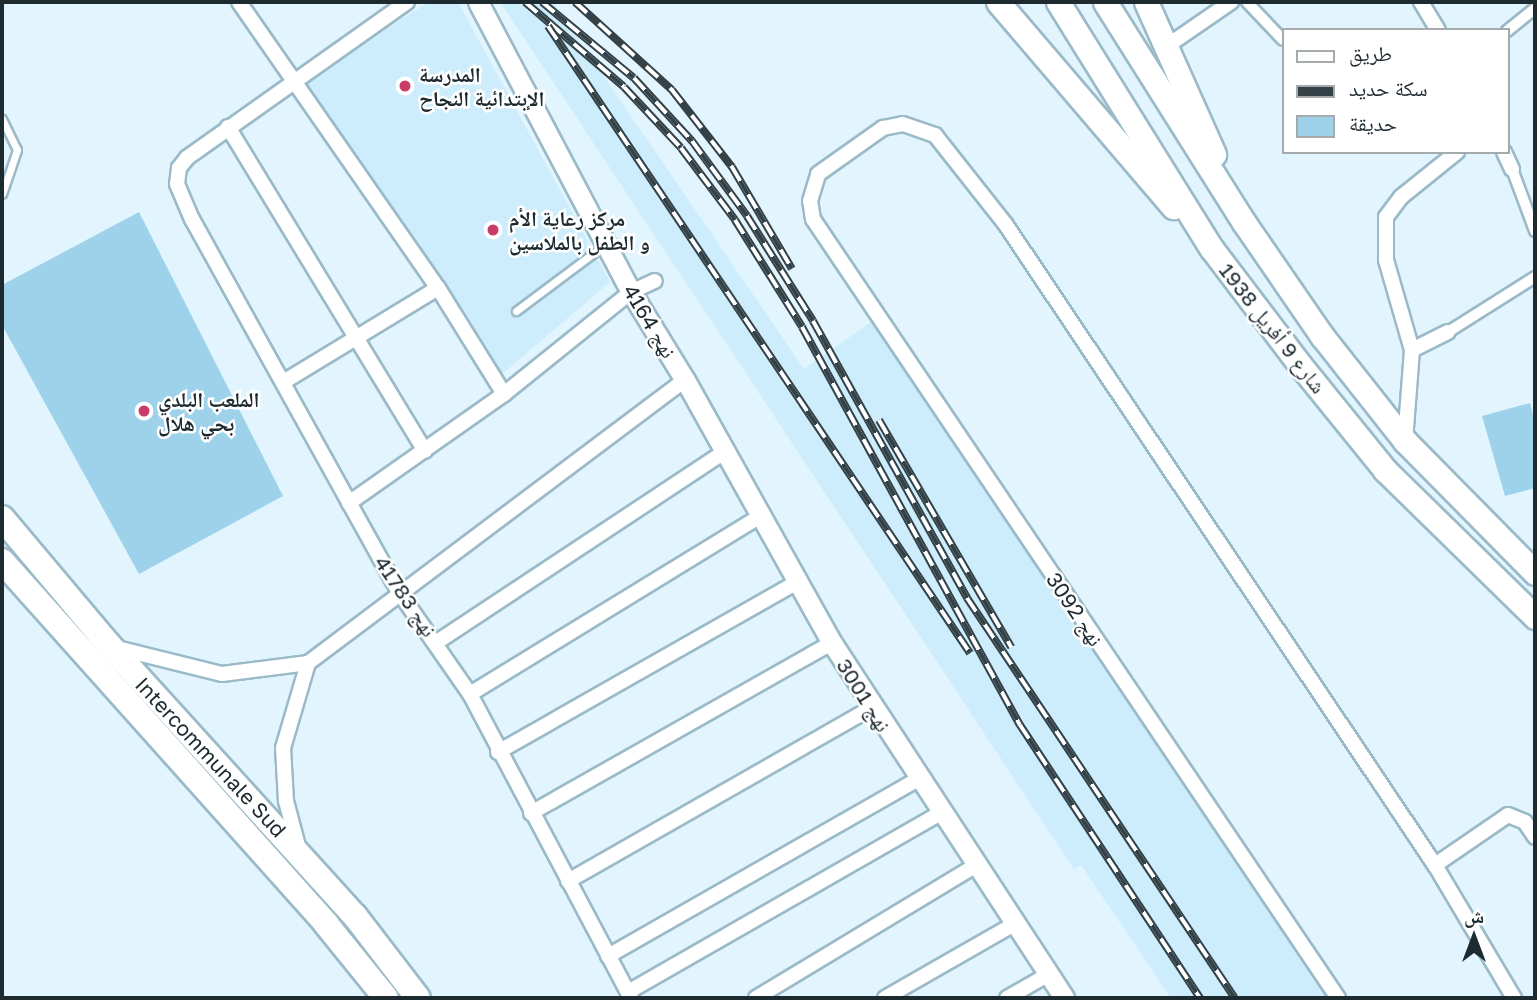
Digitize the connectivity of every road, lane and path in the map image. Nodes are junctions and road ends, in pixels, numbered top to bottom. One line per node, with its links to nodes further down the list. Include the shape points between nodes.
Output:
1 (239, 2): 16 (street)
2 (407, 2): 16 (street)
3 (478, 2): 25 (street, نهج 4164)
4 (998, 2): 26 (main road)
5 (1058, 2): 26 (main road, شارع 9 أفريل 1938)
6 (1146, 2): 15 (main road)
7 (1231, 2): 15 (street)
8 (1247, 2): 14 (street)
9 (1420, 2): 12 (street)
10 (1108, 5): 23 (main road, شارع 9 أفريل 1938)
11 (1535, 8): 13 (street)
12 (1437, 28)
13 (1509, 29)
14 (1282, 39)
15 (1167, 46): 23 (main road)
16 (293, 78): 18 (street); 29 (street)
17 (2, 119): 22 (lane, via 17,150)
18 (228, 127): 33 (street); 36 (street, نهج 41783, via 179,168 180,194)
19 (1455, 154): 34 (street, via 1401,197 1386,217 1386,260)
20 (1505, 154): 21 (street)
21 (1512, 169): 24 (street)
22 (2, 194)
23 (1245, 225): 38 (main road, شارع 9 أفريل 1938, via 1322,336)
24 (1535, 231)
25 (607, 243): 30 (street, نهج 4164); 31 (lane)
26 (1212, 249): 48 (main road, شارع 9 أفريل 1938, via 1384,470)
27 (1535, 276): 32 (street)
28 (655, 281): 30 (street)
29 (438, 288): 33 (street); 37 (street)
30 (631, 292): 35 (street, نهج 4164); 37 (street)
31 (516, 311)
32 (1448, 332): 34 (street)
33 (354, 339): 36 (street); 39 (street)
34 (1412, 350): 38 (street)
35 (685, 380): 40 (street, نهج 3001); 47 (street)
36 (285, 381): 41 (street, نهج 41783)
37 (504, 394): 39 (street)
38 (1405, 441): 45 (main road, شارع 9 أفريل 1938)
39 (425, 452): 41 (street)
40 (723, 453): 42 (street, نهج 3001); 49 (street)
41 (349, 503): 47 (street, نهج 41783)
42 (760, 517): 46 (street, نهج 3001); 53 (street)
43 (2, 518): 51 (highway, Intercommunale Sud)
44 (2, 561): 68 (highway, Intercommunale Sud, via 326,924)
45 (1535, 573)
46 (797, 582): 50 (street, نهج 3001); 55 (street)
47 (399, 593): 49 (street, نهج 41783); 52 (street)
48 (1535, 617)
49 (437, 642): 53 (street, نهج 41783)
50 (832, 643): 54 (street, نهج 3001); 57 (street)
51 (108, 645): 52 (street, via 222,674); 60 (highway, Intercommunale Sud)
52 (308, 663): 60 (street, via 283,748 286,801)
53 (470, 694): 55 (street, نهج 41783)
54 (871, 708): 56 (street, نهج 3001); 63 (street)
55 (498, 751): 57 (street, نهج 41783)
56 (917, 780): 58 (street, نهج 3001); 65 (street)
57 (531, 813): 63 (street, نهج 41783)
58 (940, 813): 62 (street, نهج 3001); 67 (street)
59 (1535, 837): 61 (street, via 1525,822 1508,815)
60 (299, 853): 69 (highway, Intercommunale Sud)
61 (1435, 865): 74 (street, نهج 3092, via 1006,225 935,135 903,124 859,143 818,174 810,201 813,219); 75 (street)
62 (975, 866): 64 (street, نهج 3001); 70 (street)
63 (568, 881): 65 (street, نهج 41783)
64 (1016, 923): 66 (street, نهج 3001); 71 (street)
65 (608, 956): 67 (street, نهج 41783)
66 (1049, 974): 72 (street); 73 (street, نهج 3001)
67 (629, 995)
68 (386, 998)
69 (418, 998)
70 (756, 998)
71 (885, 998)
72 (1007, 998)
73 (1064, 998)
74 (1338, 998)
75 (1514, 998)

